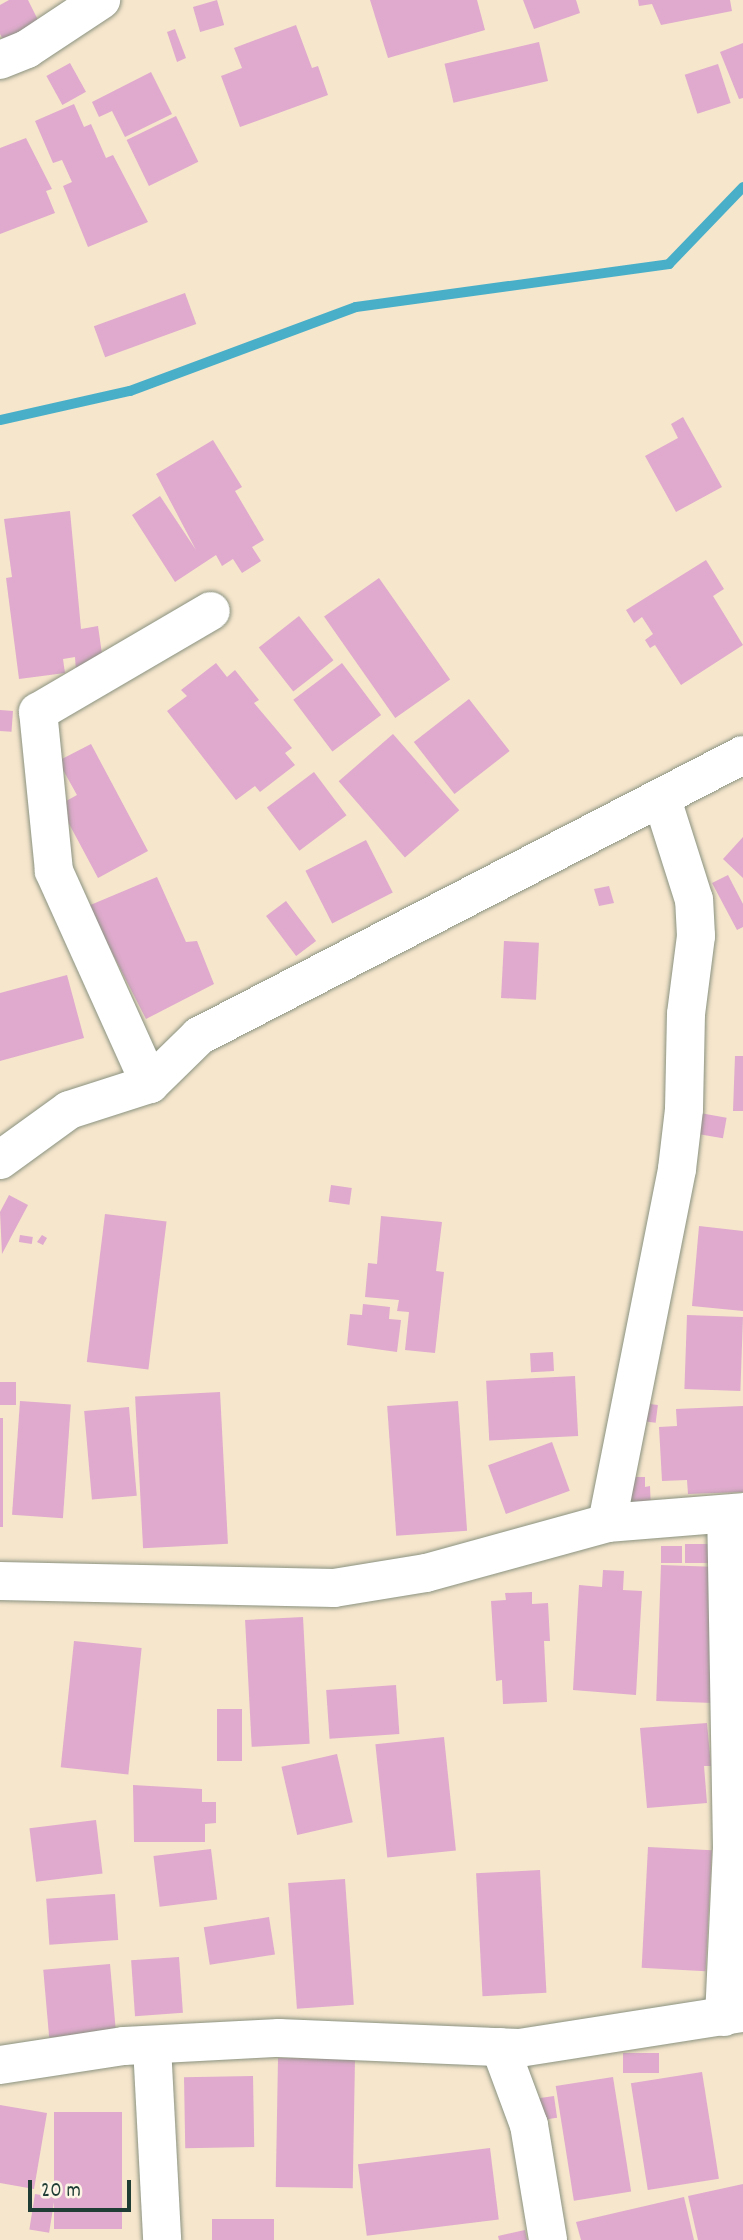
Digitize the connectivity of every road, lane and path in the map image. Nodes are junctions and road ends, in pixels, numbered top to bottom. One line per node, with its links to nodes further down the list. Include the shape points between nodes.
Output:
1 (90, 3): 2 (street, via 27,48)
2 (0, 60)
3 (211, 611): 6 (street, via 38,712 54,871)
4 (743, 755): 5 (street)
5 (662, 799): 6 (street, via 199,1036); 9 (street, via 694,900 696,936 686,1014 684,1109 677,1169)
6 (150, 1084): 7 (street, via 69,1110)
7 (0, 1160)
8 (735, 1513): 9 (street); 11 (street)
9 (607, 1523): 10 (street, via 426,1573 334,1588)
10 (0, 1581)
11 (733, 2015): 13 (street, via 519,2048)
12 (152, 2046): 13 (street, via 279,2038); 14 (street); 15 (street)
13 (500, 2047): 16 (street, via 529,2125)
14 (0, 2065)
15 (162, 2240)
16 (548, 2240)

